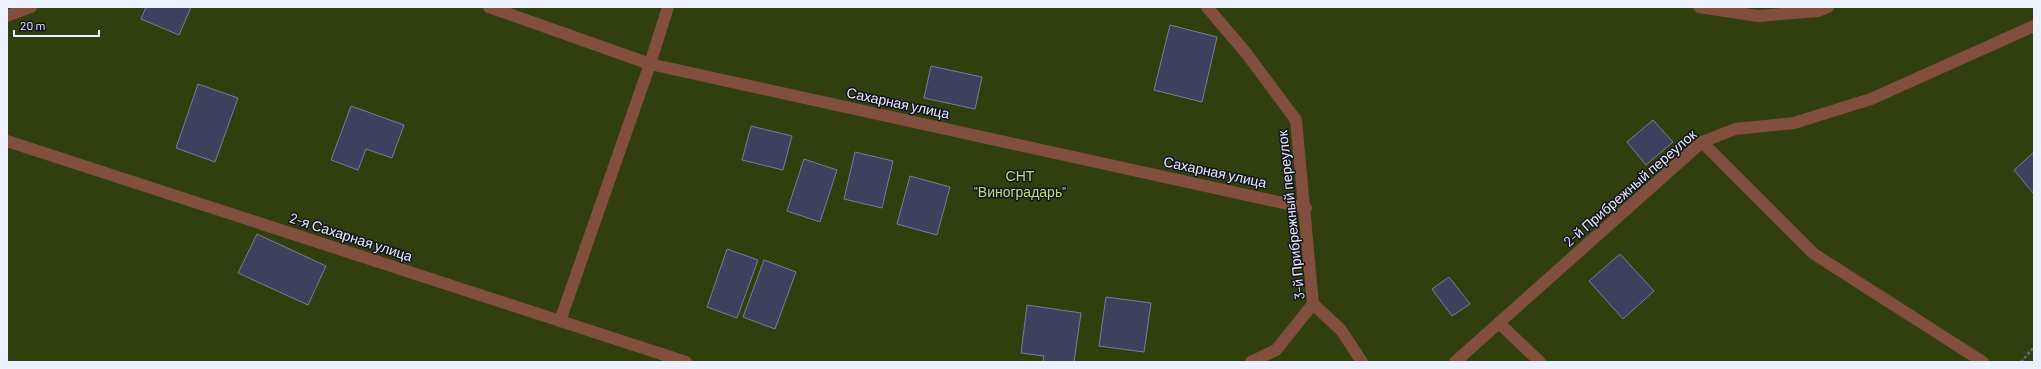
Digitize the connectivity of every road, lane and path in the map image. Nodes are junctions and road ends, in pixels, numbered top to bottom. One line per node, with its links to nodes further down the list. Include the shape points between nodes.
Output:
1 (31, 7): 7 (street)
2 (490, 7): 9 (street, Сахарная улица)
3 (668, 7): 9 (street)
4 (1208, 7): 12 (street, 3-й Прибрежный переулок, via 1296,120)
5 (1700, 7): 6 (street, via 1758,16)
6 (1828, 7)
7 (7, 16)
8 (2034, 26): 11 (street, 2-й Прибрежный переулок, via 1870,99 1794,123 1734,129)
9 (650, 64): 12 (street, Сахарная улица); 14 (street)
10 (7, 141): 14 (street, 2-я Сахарная улица)
11 (1702, 142): 15 (street, 2-й Прибрежный переулок); 22 (street, via 1814,254)
12 (1306, 208): 13 (street, 3-й Прибрежный переулок)
13 (1313, 304): 18 (street, via 1276,350); 19 (street, 3-й Прибрежный переулок, via 1341,330)
14 (560, 321): 17 (street, 2-я Сахарная улица)
15 (1499, 323): 20 (street, 2-й Прибрежный переулок); 21 (street)
16 (2034, 347): 23 (path)
17 (686, 362)
18 (1250, 362)
19 (1362, 362)
20 (1455, 362)
21 (1540, 362)
22 (1983, 362)
23 (2022, 362)

